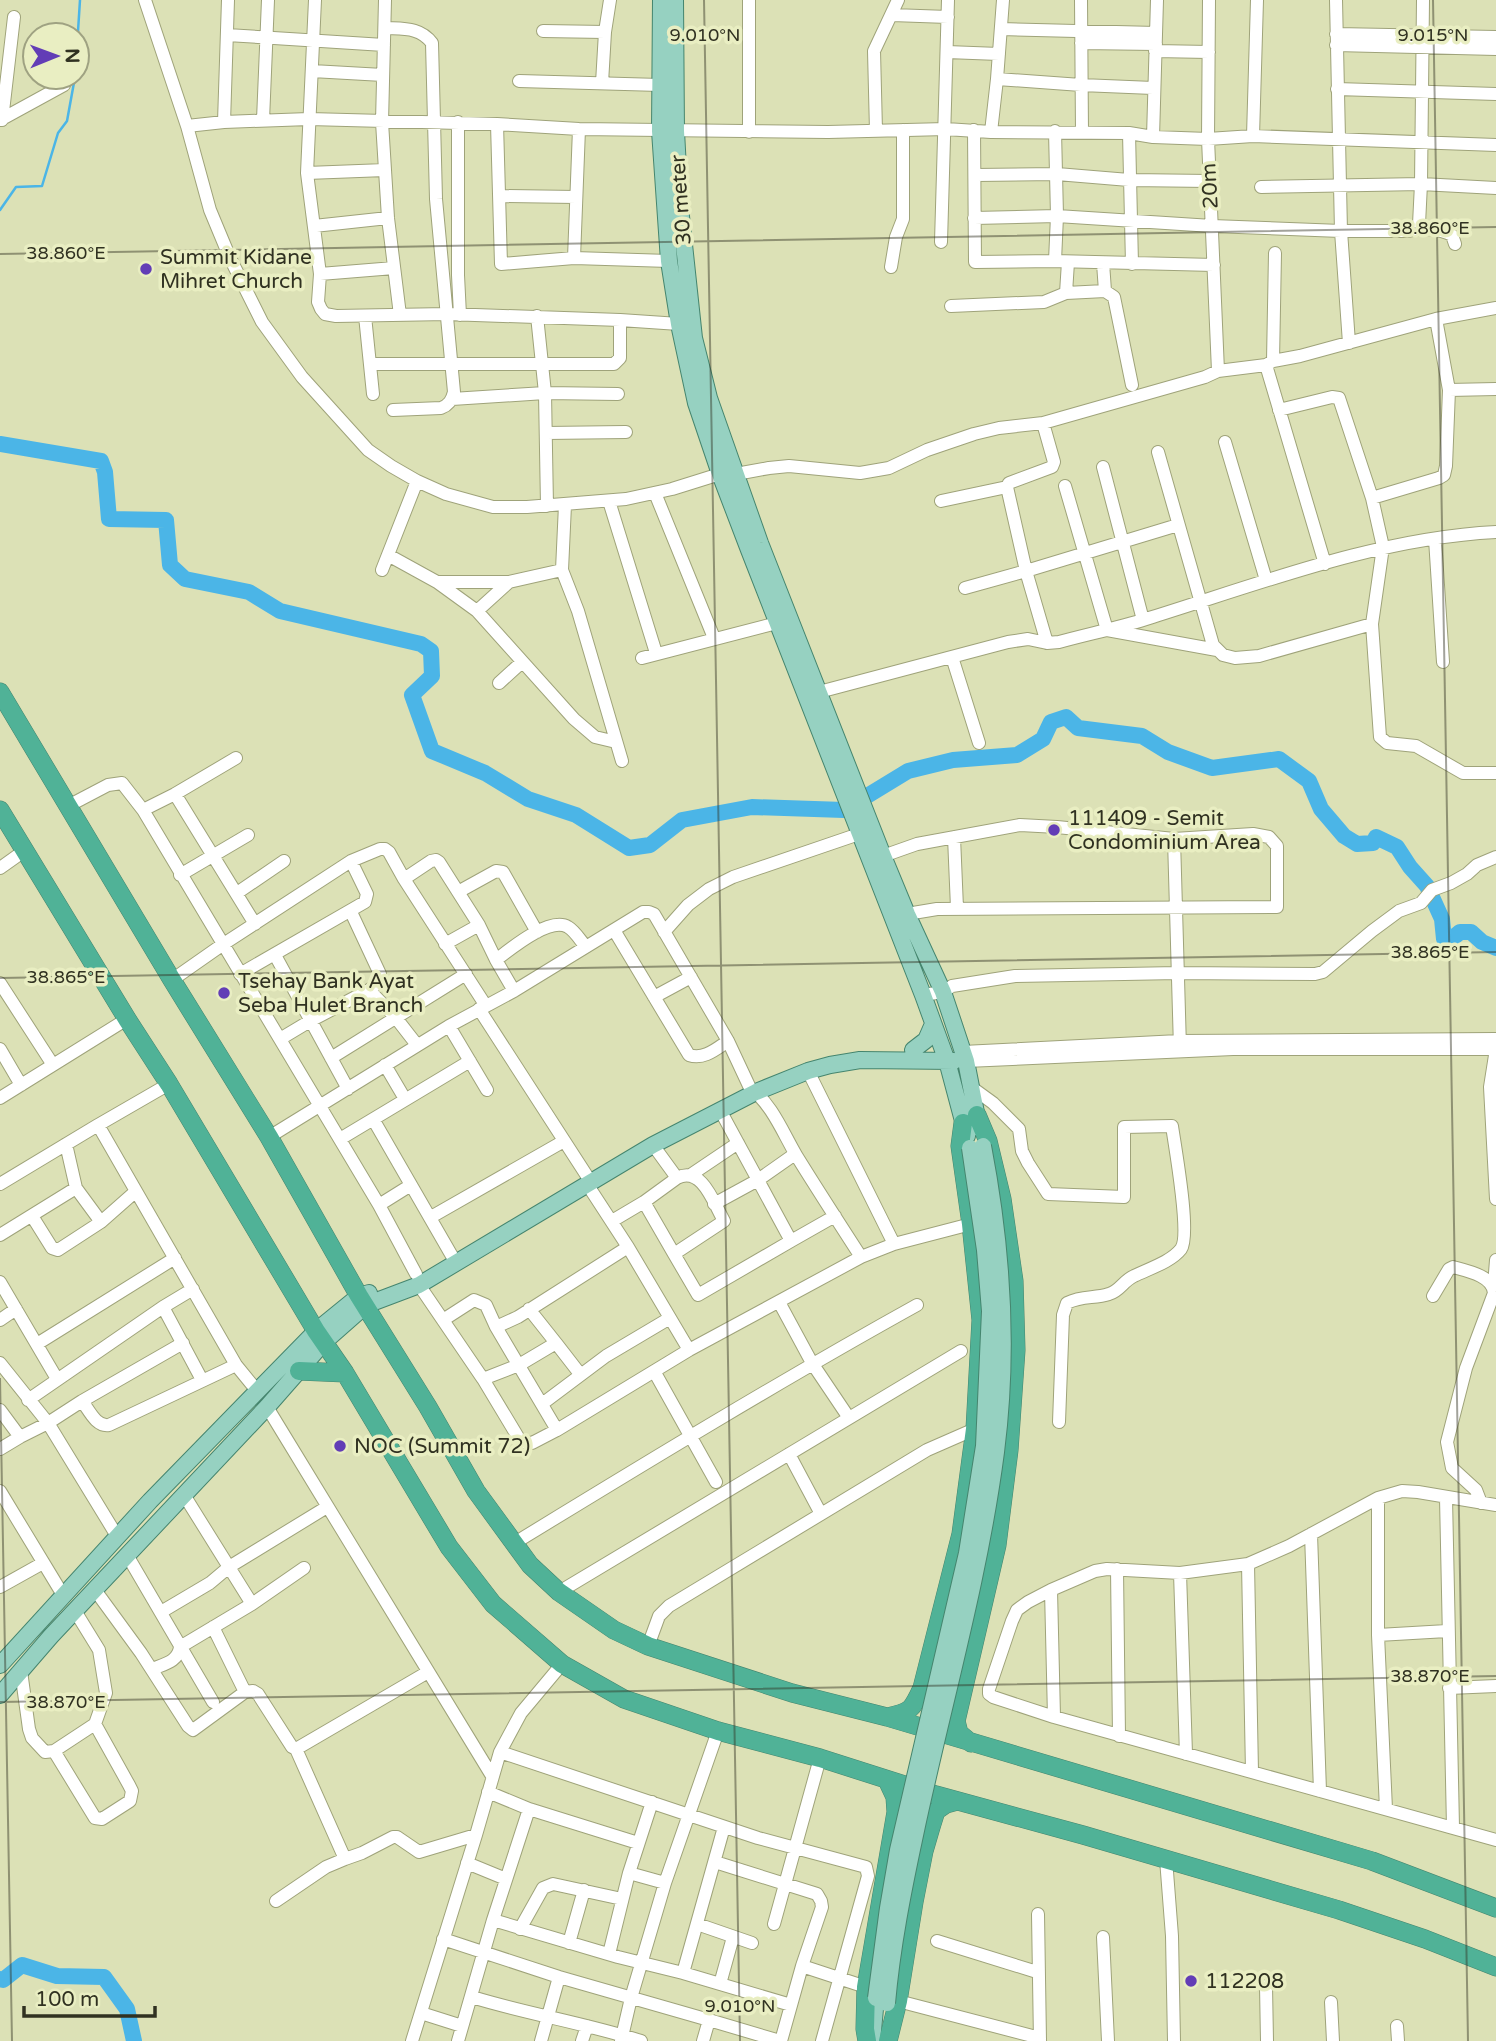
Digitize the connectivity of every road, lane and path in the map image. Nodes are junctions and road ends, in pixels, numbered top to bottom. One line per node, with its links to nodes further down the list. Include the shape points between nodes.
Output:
1 (145, 0): 59 (street)
2 (228, 0): 26 (street)
3 (268, 0): 29 (street)
4 (315, 0): 30 (street)
5 (385, 0): 22 (street)
6 (610, 0): 25 (street)
7 (661, 0): 44 (main road)
8 (675, 0): 64 (main road, 30 meter)
9 (749, 0): 65 (street)
10 (898, 0): 19 (street)
11 (948, 0): 21 (street)
12 (1003, 0): 23 (street)
13 (1082, 0): 27 (street)
14 (1157, 0): 32 (street)
15 (1209, 0): 36 (street, 20m)
16 (1257, 0): 72 (street)
17 (1336, 0): 31 (street)
18 (1423, 0): 33 (street)
19 (892, 15): 21 (street); 66 (street, via 874,51)
20 (14, 17): 52 (street)
21 (948, 17): 37 (street)
22 (385, 28): 34 (street); 54 (street, via 421,31 432,43)
23 (1001, 29): 27 (street); 38 (street)
24 (543, 31): 25 (street)
25 (605, 32): 43 (street)
26 (227, 35): 29 (street); 55 (street)
27 (1081, 36): 32 (street); 45 (street)
28 (1496, 37): 33 (street)
29 (268, 39): 30 (street); 53 (street)
30 (314, 40): 34 (street); 39 (street)
31 (1336, 40): 33 (street); 47 (street)
32 (1156, 42): 36 (street); 46 (street)
33 (1423, 42): 35 (street); 49 (street)
34 (384, 45): 40 (street)
35 (1496, 50)
36 (1209, 51): 74 (street, 20m)
37 (947, 52): 38 (street); 60 (street)
38 (999, 54): 41 (street)
39 (312, 71): 40 (street); 51 (street)
40 (383, 75): 56 (street)
41 (998, 79): 45 (street); 69 (street)
42 (519, 81): 43 (street)
43 (602, 83): 44 (street)
44 (660, 85): 63 (main road)
45 (1081, 85): 46 (street); 70 (street)
46 (1153, 88): 73 (street)
47 (1337, 89): 49 (street); 75 (street)
48 (53, 91): 52 (street)
49 (1422, 91): 50 (street); 76 (street)
50 (1496, 94)
51 (309, 119): 53 (street); 56 (street); 79 (street)
52 (1, 120)
53 (262, 120): 55 (street)
54 (433, 121): 56 (street); 57 (street); 90 (street)
55 (224, 122): 59 (street)
56 (382, 122): 78 (street)
57 (458, 122): 58 (street); 91 (street)
58 (497, 124): 61 (street); 88 (street)
59 (187, 126): 147 (street, via 210,210 262,322 302,377 368,450)
60 (946, 129): 62 (street); 67 (street); 100 (street)
61 (579, 130): 63 (street); 89 (street)
62 (903, 130): 66 (street); 110 (street, via 902,219)
63 (660, 131): 64 (street); 104 (main road)
64 (677, 131): 65 (street); 146 (main road, 30 meter, via 694,338)
65 (749, 131): 66 (street)
66 (876, 131)
67 (974, 131): 69 (street); 81 (street)
68 (1055, 131): 69 (street); 70 (street); 80 (street)
69 (992, 132)
70 (1082, 132): 71 (street)
71 (1129, 133): 73 (street); 82 (street)
72 (1253, 136): 74 (street); 75 (street)
73 (1153, 137): 74 (street)
74 (1208, 139): 83 (street, 20m)
75 (1340, 140): 76 (street); 85 (street)
76 (1422, 143): 77 (street); 84 (street)
77 (1496, 145)
78 (385, 170): 79 (street); 93 (street)
79 (307, 173): 96 (street)
80 (1057, 174): 81 (street); 82 (street); 92 (street)
81 (976, 175): 94 (street)
82 (1129, 180): 83 (street); 95 (street)
83 (1210, 181): 97 (street, 20m)
84 (1421, 184): 85 (street); 87 (street); 98 (street)
85 (1341, 185): 86 (street); 99 (street)
86 (1261, 187)
87 (1496, 188)
88 (500, 196): 89 (street); 103 (street, via 501,264)
89 (576, 197): 103 (street)
90 (436, 199): 91 (street); 117 (street)
91 (458, 200): 119 (street)
92 (1057, 216): 94 (street); 95 (street); 105 (street)
93 (388, 218): 96 (street); 111 (street)
94 (974, 218): 105 (street, via 975,262)
95 (1131, 222): 97 (street); 108 (street)
96 (314, 226): 112 (street)
97 (1212, 226): 99 (street); 109 (street, 20m)
98 (1415, 229): 99 (street); 101 (street, via 1445,231)
99 (1341, 231): 125 (street)
100 (941, 242)
101 (1455, 244)
102 (1276, 253): 128 (street)
103 (574, 258): 104 (street)
104 (669, 261): 124 (main road)
105 (1055, 261): 106 (street)
106 (1068, 262): 107 (street); 114 (street)
107 (1104, 263): 108 (street); 113 (street)
108 (1132, 264): 109 (street)
109 (1214, 265): 130 (street, 20m)
110 (891, 267)
111 (394, 268): 112 (street); 118 (street)
112 (320, 274): 120 (street, via 318,302 325,314)
113 (1105, 291): 114 (street); 131 (street, via 1114,297)
114 (1066, 293): 115 (street, via 1044,302)
115 (951, 306)
116 (1496, 309): 122 (street)
117 (447, 314): 118 (street); 119 (street); 126 (street)
118 (400, 315): 120 (street)
119 (460, 315): 121 (street)
120 (365, 316): 129 (street)
121 (537, 316): 123 (street); 127 (street)
122 (1436, 319): 125 (street); 133 (street)
123 (620, 320): 124 (street); 127 (street, via 617,362)
124 (679, 324): 146 (main road, via 696,403)
125 (1349, 343): 128 (street)
126 (451, 363): 127 (street); 129 (street); 137 (street)
127 (541, 363): 134 (street)
128 (1269, 363): 130 (street); 139 (street)
129 (370, 364): 135 (street)
130 (1218, 371): 140 (street)
131 (1132, 385)
132 (1496, 389): 133 (street)
133 (1449, 390): 151 (street, via 1444,475)
134 (545, 393): 136 (street); 137 (street); 142 (street)
135 (373, 394)
136 (618, 394)
137 (452, 399): 138 (street, via 441,408)
138 (393, 410)
139 (1279, 410): 151 (street, via 1339,398); 163 (street)
140 (1043, 424): 146 (street, via 974,434 889,468 860,473 789,466); 149 (street, via 1052,467)
141 (626, 432): 142 (street)
142 (546, 433): 155 (street)
143 (1225, 442): 167 (street)
144 (1158, 452): 156 (street)
145 (1103, 467): 159 (street)
146 (728, 474): 150 (street); 174 (main road); 187 (main road)
147 (417, 481): 155 (street, via 493,508); 162 (street)
148 (1065, 486): 161 (street)
149 (1007, 487): 153 (street); 166 (street)
150 (654, 493): 152 (street); 177 (street)
151 (1371, 498): 160 (street)
152 (609, 501): 154 (street); 180 (street)
153 (941, 501)
154 (565, 505): 155 (street); 165 (street)
155 (547, 506)
156 (1178, 525): 159 (street); 171 (street)
157 (1496, 532): 158 (street)
158 (1435, 539): 160 (street); 184 (street)
159 (1123, 541): 161 (street); 173 (street)
160 (1383, 547): 163 (street); 175 (street)
161 (1085, 553): 166 (street); 176 (street)
162 (388, 555): 164 (street); 168 (street)
163 (1325, 564): 167 (street)
164 (382, 569)
165 (562, 570): 169 (street); 188 (street)
166 (1026, 572): 170 (street); 178 (street)
167 (1266, 580): 171 (street)
168 (437, 582): 169 (street); 172 (street)
169 (509, 582): 172 (street)
170 (965, 588)
171 (1200, 602): 173 (street); 179 (street)
172 (477, 611): 183 (street)
173 (1143, 620): 176 (street)
174 (777, 623): 177 (street); 194 (main road)
175 (1372, 624): 179 (street, via 1259,656 1235,658); 192 (street, via 1380,737 1387,743 1416,746 1463,773)
176 (1107, 630): 178 (street); 179 (street)
177 (714, 638): 180 (street)
178 (1047, 643): 182 (street, via 1018,641)
179 (1217, 650)
180 (656, 653): 181 (street)
181 (642, 657)
182 (952, 657): 187 (street); 189 (street)
183 (522, 662): 185 (street); 188 (street, via 584,728 595,737)
184 (1443, 662)
185 (499, 683)
186 (0, 692): 195 (highway)
187 (820, 692): 194 (main road)
188 (616, 742): 191 (street)
189 (979, 743)
190 (236, 758): 193 (street)
191 (622, 761)
192 (1496, 774)
193 (175, 794): 197 (street); 204 (street)
194 (852, 796): 198 (main road)
195 (68, 806): 197 (street, via 116,782 122,783); 232 (highway)
196 (0, 810): 203 (highway)
197 (143, 810): 210 (street)
198 (859, 816): 199 (main road); 205 (main road)
199 (859, 834): 222 (street, via 709,888); 237 (main road)
200 (247, 835): 204 (street)
201 (954, 837): 202 (street, via 1038,825); 205 (street); 214 (street)
202 (1174, 839): 215 (street); 215 (street, via 1253,834 1269,838 1277,846 1278,858 1277,907)
203 (24, 851): 209 (street); 241 (highway)
204 (213, 855): 210 (street); 213 (street)
205 (883, 856): 217 (main road)
206 (1496, 857): 228 (street, via 1432,890 1421,903 1399,911 1323,972)
207 (284, 861): 213 (street)
208 (351, 862): 211 (street, via 385,849); 216 (street, via 368,894); 218 (street)
209 (0, 868)
210 (180, 875): 223 (street)
211 (404, 879): 212 (street, via 436,860); 224 (street)
212 (458, 892): 219 (street); 221 (street, via 496,871 503,872)
213 (237, 893): 218 (street)
214 (957, 908): 215 (street); 217 (street)
215 (1176, 908): 228 (street)
216 (351, 912): 226 (street); 234 (street, via 380,974 380,982)
217 (906, 914): 236 (main road)
218 (255, 924): 223 (street)
219 (479, 925): 224 (street); 227 (street)
220 (614, 930): 222 (street, via 649,912); 225 (street); 238 (street)
221 (537, 932): 225 (street, via 561,924); 227 (street)
222 (664, 932): 231 (street)
223 (222, 944): 229 (street); 232 (street)
224 (445, 944): 230 (street)
225 (586, 947): 235 (street)
226 (275, 955): 229 (street); 242 (street)
227 (496, 960): 235 (street)
228 (1178, 973): 236 (street, via 1015,976 952,986); 249 (street)
229 (240, 974): 245 (street)
230 (466, 974): 239 (street); 240 (street)
231 (691, 977): 238 (street); 247 (street)
232 (172, 980): 273 (highway)
233 (0, 983): 257 (street)
234 (369, 990): 240 (street); 242 (street)
235 (514, 991): 239 (street)
236 (943, 992): 237 (street); 254 (main road)
237 (923, 995): 243 (main road)
238 (654, 997): 247 (street, via 689,1055 705,1055)
239 (482, 1008): 244 (street); 275 (street)
240 (396, 1018): 248 (street); 255 (street)
241 (127, 1019): 257 (street); 260 (highway)
242 (310, 1021): 245 (street); 255 (street)
243 (933, 1024): 252 (main road, via 926,1040); 253 (main road)
244 (449, 1026): 248 (street); 256 (street)
245 (280, 1039): 268 (street)
246 (1496, 1039): 249 (street)
247 (728, 1041): 265 (street)
248 (417, 1045): 258 (street)
249 (1179, 1046): 251 (street); 254 (street)
250 (0, 1049): 261 (street)
251 (1496, 1049): 288 (street, via 1490,1087)
252 (913, 1050): 253 (main road); 265 (main road, via 876,1050 804,1064)
253 (945, 1056): 254 (main road); 259 (main road, via 860,1060); 271 (main road)
254 (964, 1057): 262 (main road)
255 (331, 1059): 263 (street)
256 (470, 1061): 264 (street); 267 (street)
257 (53, 1065): 261 (street)
258 (385, 1065): 263 (street); 267 (street)
259 (808, 1071): 265 (main road); 300 (street)
260 (169, 1084): 272 (street); 322 (highway)
261 (21, 1085): 266 (street)
262 (971, 1087): 271 (main road); 346 (street, via 1019,1129 1022,1151 1048,1194 1124,1197 1124,1127 1172,1126 1184,1241 1167,1260 1125,1280 1119,1289 1067,1303)
263 (348, 1089): 268 (street)
264 (487, 1090)
265 (753, 1090): 269 (main road); 279 (street); 282 (main road, via 684,1118)
266 (0, 1098)
267 (405, 1100): 270 (street)
268 (321, 1106): 273 (street); 274 (street)
269 (720, 1110): 276 (street); 278 (main road)
270 (373, 1119): 274 (street); 285 (street)
271 (970, 1119): 297 (highway, via 960,1146); 403 (highway, via 988,1141 1002,1199 1014,1281 1016,1350 997,1545 956,1721 959,1733); 460 (main road, bridge, via 977,1147 990,1311 984,1446 967,1553 898,1850 888,1908)
272 (98, 1125): 277 (street); 287 (street)
273 (269, 1137): 312 (highway)
274 (340, 1139): 291 (street)
275 (565, 1141): 282 (street); 294 (street)
276 (738, 1143): 280 (street); 283 (street)
277 (66, 1144): 284 (street); 286 (street)
278 (653, 1145): 281 (street); 282 (main road)
279 (795, 1154): 283 (street); 293 (street)
280 (692, 1174): 281 (street); 290 (street)
281 (677, 1178): 289 (street)
282 (587, 1180): 295 (street); 303 (main road); 307 (main road)
283 (758, 1180): 290 (street); 299 (street)
284 (0, 1184)
285 (411, 1185): 291 (street); 294 (street)
286 (76, 1188): 292 (street); 296 (street)
287 (135, 1192): 296 (street); 305 (street)
288 (1496, 1199)
289 (644, 1202): 295 (street); 302 (street)
290 (714, 1204): 302 (street, via 724,1221)
291 (379, 1205): 307 (street)
292 (32, 1216): 296 (street, via 55,1250); 298 (street)
293 (835, 1216): 299 (street); 304 (street)
294 (431, 1217): 303 (street)
295 (612, 1221): 301 (street)
296 (101, 1222)
297 (971, 1224): 300 (street); 348 (highway, via 981,1320)
298 (0, 1235)
299 (791, 1241): 302 (street, via 698,1295)
300 (894, 1244): 304 (street)
301 (628, 1247): 317 (street); 318 (street)
302 (674, 1254)
303 (452, 1256): 307 (main road)
304 (861, 1257): 313 (street)
305 (175, 1258): 310 (street); 325 (street)
306 (1496, 1260): 309 (street)
307 (417, 1279): 312 (main road); 320 (street)
308 (0, 1282): 316 (street)
309 (1494, 1286): 311 (street, via 1453,1267); 359 (street, via 1447,1442 1452,1468 1476,1490)
310 (193, 1289): 315 (street); 330 (street)
311 (1433, 1296)
312 (362, 1300): 322 (main road); 365 (highway, via 476,1491)
313 (779, 1302): 326 (street); 328 (street)
314 (916, 1305): 328 (street)
315 (163, 1307): 323 (street); 337 (street)
316 (16, 1309): 319 (street); 325 (street)
317 (529, 1309): 321 (street); 324 (street)
318 (670, 1318): 326 (street); 335 (street)
319 (0, 1320)
320 (443, 1320): 321 (street, via 474,1300 486,1306); 336 (street)
321 (496, 1327): 331 (street)
322 (320, 1336): 332 (main road); 334 (highway); 339 (main road)
323 (183, 1343): 338 (street); 341 (street)
324 (556, 1343): 331 (street); 335 (street)
325 (37, 1344): 337 (street)
326 (689, 1350): 333 (street)
327 (961, 1351): 345 (street)
328 (812, 1363): 345 (street); 350 (street)
329 (0, 1365): 340 (street)
330 (236, 1365): 338 (street); 339 (street)
331 (519, 1365): 336 (street); 342 (street)
332 (299, 1371): 334 (highway); 343 (main road)
333 (654, 1371): 349 (street); 350 (street)
334 (345, 1373): 388 (highway, via 449,1547 493,1604)
335 (580, 1374): 342 (street)
336 (483, 1378): 349 (street, via 521,1442 532,1443)
337 (57, 1380): 340 (street)
338 (202, 1380): 341 (street, via 109,1426 99,1424)
339 (258, 1392): 364 (main road)
340 (28, 1399): 347 (street)
341 (82, 1401): 347 (street)
342 (542, 1404): 349 (street)
343 (267, 1407): 355 (main road); 361 (street)
344 (0, 1410): 351 (street)
345 (849, 1418): 353 (street)
346 (1059, 1422)
347 (48, 1423): 351 (street); 364 (street)
348 (975, 1429): 362 (street, via 927,1450); 398 (highway, via 961,1534 922,1688 905,1713)
349 (557, 1430)
350 (691, 1435): 354 (street); 365 (street)
351 (20, 1437): 352 (street)
352 (0, 1449)
353 (789, 1454): 362 (street); 378 (street)
354 (716, 1482)
355 (184, 1495): 367 (main road); 370 (street)
356 (1, 1496): 368 (street)
357 (1378, 1498): 358 (street, via 1402,1491); 363 (street); 385 (street)
358 (1446, 1498): 359 (street); 384 (street)
359 (1481, 1503): 360 (street)
360 (1496, 1505)
361 (327, 1507): 370 (street); 392 (street)
362 (821, 1514): 386 (street, via 669,1606 659,1616)
363 (1311, 1534): 369 (street); 412 (street)
364 (117, 1536): 366 (main road)
365 (513, 1544): 378 (highway)
366 (100, 1555): 371 (main road); 379 (main road)
367 (127, 1555): 371 (main road); 382 (street)
368 (43, 1563): 375 (street); 379 (street)
369 (1248, 1564): 374 (street); 409 (street)
370 (229, 1567): 380 (street); 382 (street)
371 (114, 1568): 376 (main road)
372 (304, 1568): 380 (street)
373 (1117, 1569): 374 (street); 377 (street, via 1095,1572); 402 (street)
374 (1180, 1573): 407 (street)
375 (0, 1587)
376 (95, 1590): 381 (main road); 390 (street)
377 (1051, 1590): 399 (street); 399 (street, via 1017,1610 989,1694)
378 (559, 1592): 386 (highway, via 614,1630)
379 (63, 1595): 389 (main road)
380 (253, 1604): 383 (street)
381 (75, 1611): 391 (main road); 400 (street, via 99,1650 106,1693)
382 (161, 1612): 387 (street)
383 (213, 1627): 387 (street); 395 (street)
384 (1447, 1630): 385 (street); 394 (street)
385 (1378, 1635): 417 (street)
386 (648, 1646): 398 (highway, via 792,1693)
387 (180, 1647): 390 (street, via 173,1661); 397 (street)
388 (562, 1664): 401 (highway, via 624,1699); 406 (street, via 521,1713)
389 (0, 1665)
390 (152, 1670): 395 (street, via 193,1730)
391 (21, 1671): 396 (main road); 405 (street, via 32,1738 45,1752)
392 (428, 1672): 404 (street); 410 (street)
393 (1496, 1686): 394 (street)
394 (1448, 1688): 420 (street)
395 (245, 1692): 404 (street, via 258,1694)
396 (0, 1695)
397 (213, 1702)
398 (887, 1717): 403 (highway)
399 (1054, 1717): 402 (street)
400 (95, 1724): 405 (street); 405 (street, via 130,1785 130,1801 95,1818)
401 (718, 1731): 408 (highway); 418 (street)
402 (1119, 1736): 407 (street)
403 (971, 1743): 436 (highway, via 1372,1861)
404 (296, 1749): 426 (street)
405 (54, 1751)
406 (500, 1752): 410 (street); 415 (street)
407 (1186, 1754): 409 (street)
408 (820, 1758): 411 (highway); 424 (street)
409 (1252, 1772): 412 (street)
410 (492, 1776): 413 (street)
411 (887, 1780): 414 (highway); 460 (highway, via 896,1812)
412 (1320, 1791): 417 (street)
413 (488, 1792): 416 (street); 421 (street)
414 (957, 1801): 425 (highway); 460 (highway, via 936,1811)
415 (652, 1802): 418 (street); 423 (street)
416 (529, 1809): 423 (street); 430 (street)
417 (1386, 1810): 420 (street)
418 (688, 1815): 419 (street); 431 (street)
419 (724, 1827): 424 (street); 427 (street)
420 (1453, 1827): 422 (street)
421 (476, 1835): 426 (street, via 419,1852 393,1837); 428 (street)
422 (1496, 1840)
423 (638, 1843): 429 (street)
424 (795, 1848): 432 (street); 456 (street, via 862,1865 867,1871)
425 (1166, 1859): 452 (highway, via 1339,1910); 483 (street)
426 (345, 1860): 435 (street, via 326,1867)
427 (715, 1861): 432 (street); 439 (street)
428 (467, 1863): 430 (street); 444 (street)
429 (629, 1873): 431 (street); 434 (street)
430 (506, 1879): 438 (street)
431 (665, 1883): 450 (street)
432 (784, 1884): 440 (street); 451 (street, via 817,1894 821,1901)
433 (584, 1891): 434 (street); 441 (street, via 553,1884 543,1888); 446 (street)
434 (622, 1899): 449 (street)
435 (276, 1901)
436 (1496, 1908)
437 (1038, 1914): 453 (street)
438 (493, 1920): 441 (street); 448 (street)
439 (697, 1924): 442 (street); 454 (street)
440 (774, 1924)
441 (520, 1929): 446 (street)
442 (733, 1937): 447 (street); 457 (street)
443 (1103, 1937): 482 (street)
444 (443, 1940): 448 (street); 464 (street)
445 (937, 1941): 453 (street)
446 (569, 1943): 449 (street)
447 (752, 1943)
448 (483, 1953): 455 (street); 459 (street)
449 (608, 1954): 450 (street)
450 (642, 1964): 454 (street); 461 (street)
451 (802, 1966): 456 (street); 463 (street)
452 (1496, 1967)
453 (1037, 1972): 471 (street)
454 (683, 1973): 457 (street)
455 (559, 1977): 461 (street); 465 (street)
456 (839, 1979): 460 (street); 479 (street)
457 (720, 1984): 463 (street)
458 (1266, 1986): 484 (street)
459 (472, 1997): 465 (street); 467 (street)
460 (882, 1997): 471 (street); 480 (highway, via 865,2020); 481 (highway)
461 (631, 1998): 466 (street); 470 (street)
462 (1331, 2002): 485 (street)
463 (791, 2005): 478 (street)
464 (421, 2013): 467 (street); 472 (street)
465 (549, 2017): 468 (street); 474 (street)
466 (709, 2020): 477 (street); 478 (street)
467 (462, 2026): 473 (street)
468 (587, 2026): 470 (street); 475 (street)
469 (1397, 2026): 486 (street)
470 (622, 2038): 476 (street)
471 (1040, 2039)
472 (412, 2041)
473 (458, 2041)
474 (541, 2041)
475 (582, 2041)
476 (641, 2041)
477 (703, 2041)
478 (780, 2041)
479 (822, 2041)
480 (869, 2041)
481 (886, 2041)
482 (1108, 2041)
483 (1174, 2041)
484 (1267, 2041)
485 (1333, 2041)
486 (1398, 2041)

